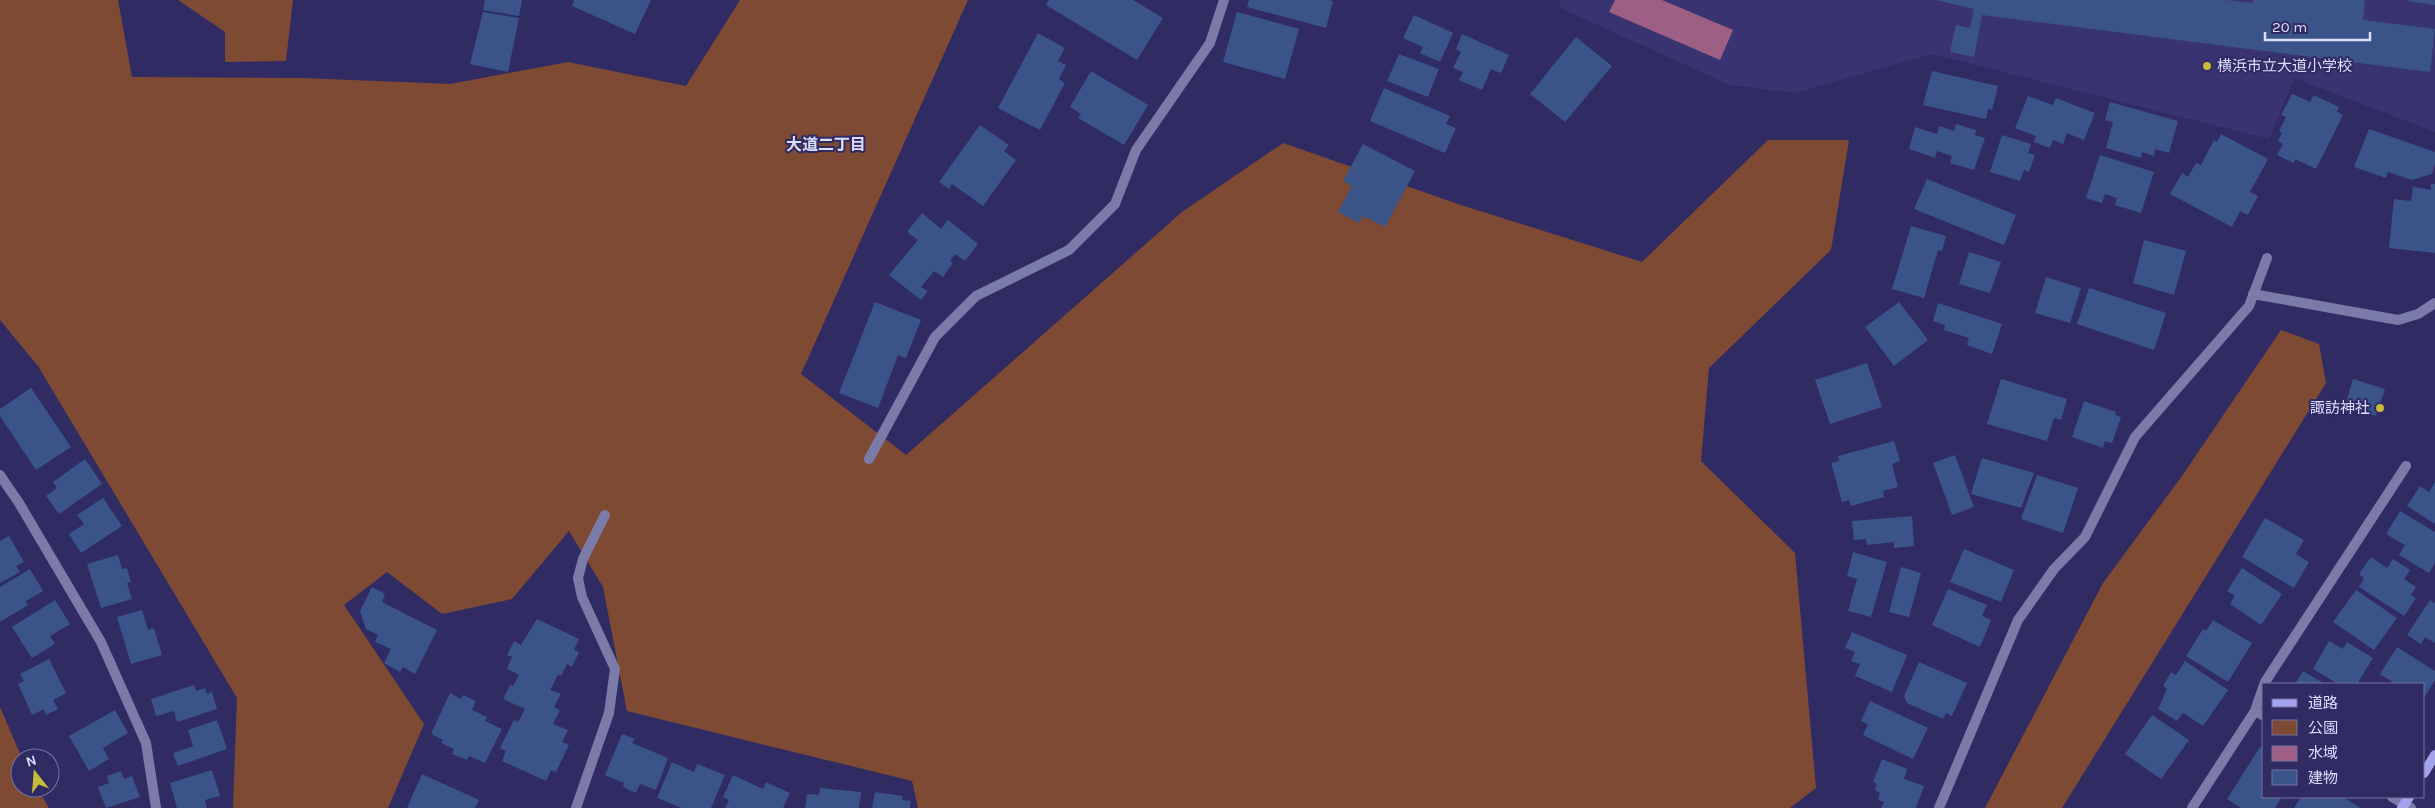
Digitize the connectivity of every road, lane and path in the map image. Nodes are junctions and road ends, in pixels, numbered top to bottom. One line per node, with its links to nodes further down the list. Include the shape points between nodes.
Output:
1 (1224, 0): 5 (street, via 1210,43 1136,150 1115,204 1069,250 976,296 935,337)
2 (2267, 258): 3 (street)
3 (2253, 294): 4 (street, via 2398,320 2418,314); 18 (street, via 2249,306 2134,437 2085,537 2054,569 2018,620)
4 (2435, 303)
5 (869, 459)
6 (2406, 466): 9 (street)
7 (0, 475): 16 (street, via 102,642 146,743)
8 (606, 515): 17 (street, via 583,559 578,578 582,597 615,669 609,713)
9 (2265, 683)
10 (2262, 698): 11 (street)
11 (2259, 714): 19 (street)
12 (2435, 755): 13 (street)
13 (2425, 771)
14 (2394, 798): 15 (street)
15 (2406, 804)
16 (156, 808)
17 (576, 808)
18 (1939, 808)
19 (2192, 808)

